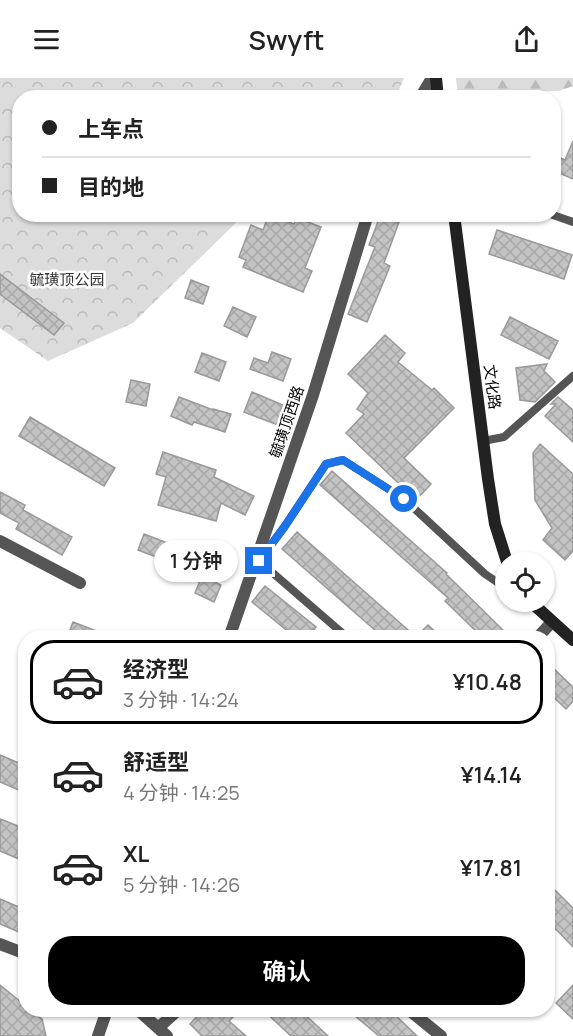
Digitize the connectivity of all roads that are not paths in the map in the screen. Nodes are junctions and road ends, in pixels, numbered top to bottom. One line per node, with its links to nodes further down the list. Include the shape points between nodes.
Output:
1 (366, 222): 10 (street, 毓璜顶西路, via 313,395)
2 (455, 222): 4 (main road, 文化路)
3 (573, 375): 4 (lane, via 504,437)
4 (483, 441): 6 (main road, 文化路, via 495,524)
5 (0, 541): 9 (street)
6 (504, 552)
7 (259, 561): 8 (lane, via 326,464 343,460 404,499); 10 (lane); 14 (lane)
8 (495, 581)
9 (80, 583)
10 (244, 590): 13 (street, 毓璜顶西路)
11 (542, 612): 12 (main road)
12 (552, 622): 15 (street); 16 (main road)
13 (232, 630)
14 (339, 630)
15 (544, 630)
16 (573, 640)
17 (0, 944): 18 (street)
18 (18, 951)
19 (105, 1017): 24 (street)
20 (146, 1017): 23 (street)
21 (173, 1017): 23 (street)
22 (418, 1017): 25 (street)
23 (163, 1032)
24 (98, 1036)
25 (441, 1036)

